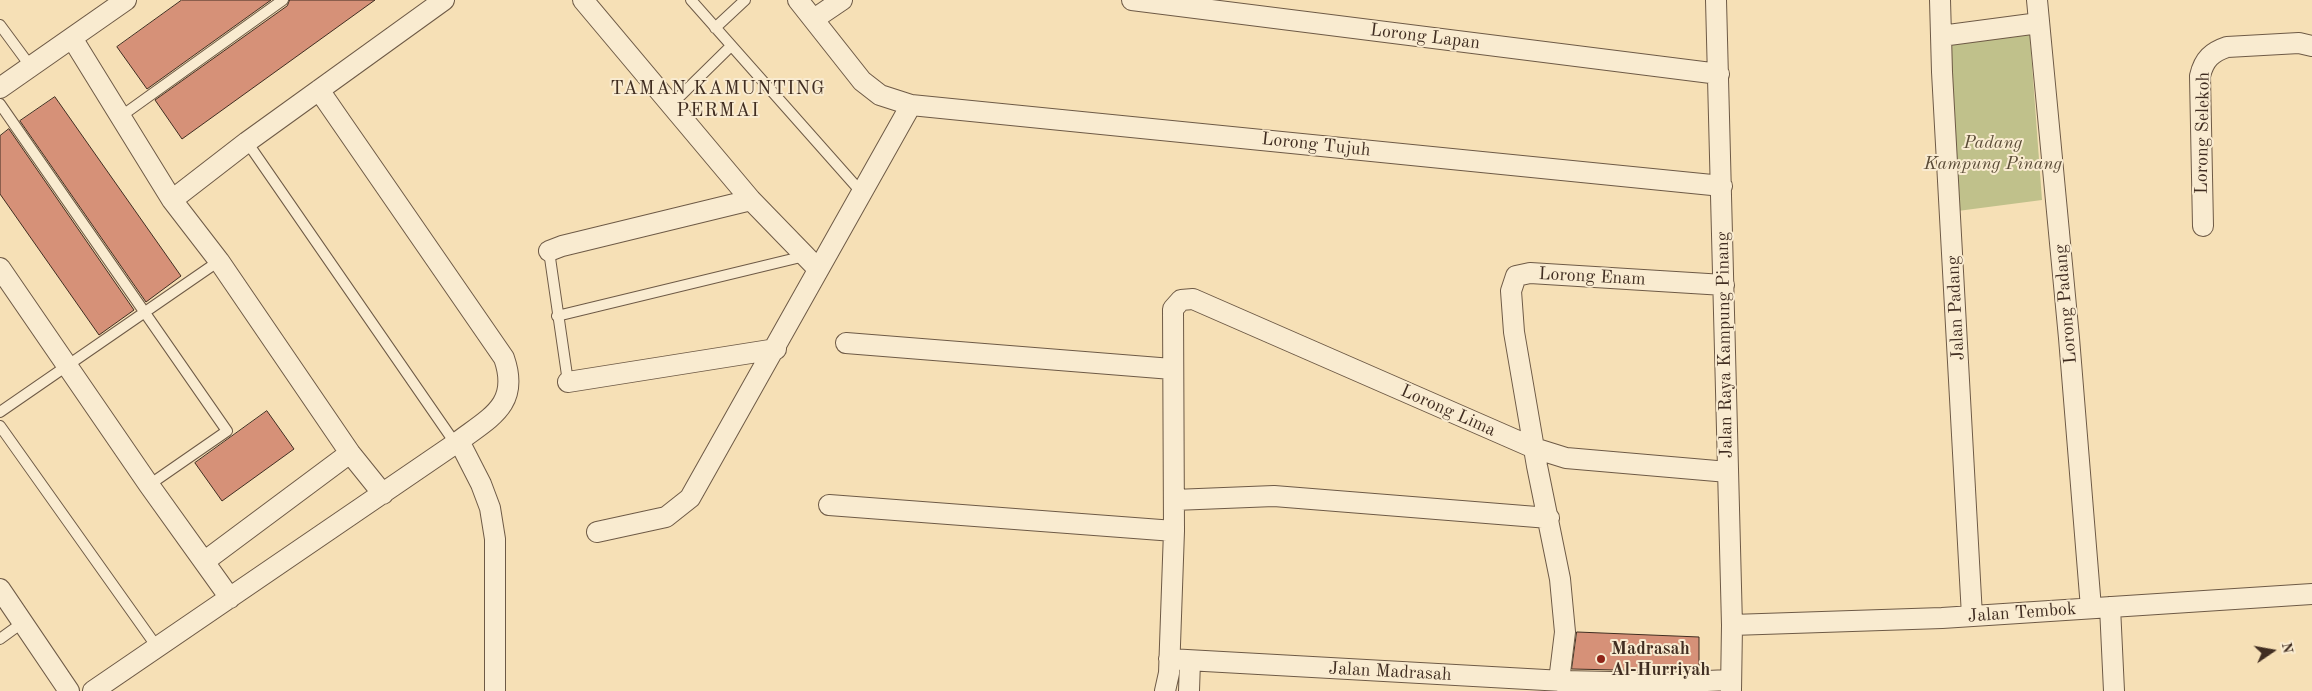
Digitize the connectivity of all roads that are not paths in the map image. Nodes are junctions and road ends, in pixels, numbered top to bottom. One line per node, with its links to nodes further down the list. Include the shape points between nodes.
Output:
1 (126, 0): 18 (street)
2 (283, 0): 28 (lane)
3 (444, 0): 24 (street)
4 (582, 0): 26 (street)
5 (691, 0): 16 (lane)
6 (746, 0): 16 (lane)
7 (798, 0): 13 (street, Lorong Tujuh)
8 (842, 0): 13 (street)
9 (1132, 0): 22 (street, Lorong Lapan)
10 (1716, 0): 22 (street, Jalan Raya Kampung Pinang)
11 (1940, 0): 17 (street, Jalan Padang)
12 (2037, 0): 14 (street, Lorong Padang)
13 (814, 19): 27 (street, Lorong Tujuh, via 862,81 880,95)
14 (2039, 23): 17 (street); 64 (street, Lorong Padang, via 2069,338)
15 (0, 25): 21 (lane)
16 (715, 28): 19 (lane)
17 (1941, 36): 65 (street, Jalan Padang)
18 (72, 38): 21 (street); 28 (street)
19 (731, 46): 26 (lane); 31 (lane)
20 (2312, 46): 34 (street, Lorong Selekoh, via 2299,43 2227,47 2216,51 2203,65 2200,76)
21 (31, 67): 23 (street)
22 (1719, 74): 30 (street, Jalan Raya Kampung Pinang)
23 (0, 88)
24 (319, 90): 29 (street); 49 (street, via 504,358 509,374 508,394 499,411)
25 (0, 104): 40 (lane)
26 (671, 105): 33 (street)
27 (911, 105): 30 (street, Lorong Tujuh); 31 (street)
28 (120, 117): 32 (street)
29 (247, 142): 32 (street); 49 (lane)
30 (1722, 186): 39 (street, Jalan Raya Kampung Pinang)
31 (862, 193): 37 (street)
32 (172, 200): 36 (street)
33 (751, 200): 35 (street); 37 (street)
34 (2202, 226)
35 (549, 250): 41 (lane)
36 (218, 261): 40 (lane); 51 (street)
37 (812, 263): 41 (lane); 43 (street)
38 (0, 268): 44 (street)
39 (1724, 284): 50 (street, Lorong Enam, via 1530,273 1516,276 1511,291 1514,332); 52 (street, Jalan Raya Kampung Pinang)
40 (146, 313): 44 (lane); 53 (lane, via 227,431)
41 (557, 316): 46 (lane)
42 (846, 343): 45 (street)
43 (776, 349): 46 (street); 59 (street, via 690,498 666,517)
44 (66, 366): 47 (lane); 53 (street)
45 (1172, 369): 50 (street, Lorong Lima, via 1173,309 1181,300 1193,299); 55 (street)
46 (568, 382)
47 (0, 412)
48 (0, 426): 69 (lane)
49 (457, 442): 54 (street); 76 (street, via 487,500 495,539)
50 (1534, 448): 52 (street, Lorong Lima, via 1566,458); 57 (street)
51 (350, 453): 54 (street); 60 (street)
52 (1728, 472): 67 (street, Jalan Raya Kampung Pinang)
53 (149, 485): 60 (street)
54 (383, 494): 63 (street)
55 (1174, 500): 57 (street, via 1274,496); 58 (street)
56 (829, 505): 58 (street)
57 (1549, 518): 72 (street, via 1565,632)
58 (1174, 531): 70 (street)
59 (597, 532)
60 (205, 561): 63 (street)
61 (0, 589): 66 (street)
62 (2312, 594): 64 (street, Jalan Tembok)
63 (230, 598): 69 (street)
64 (2101, 608): 65 (street, Jalan Tembok); 79 (street, Lorong Padang)
65 (1972, 616): 67 (street, Jalan Tembok)
66 (22, 623): 68 (lane); 74 (street)
67 (1732, 625): 73 (street, Jalan Raya Kampung Pinang)
68 (0, 639)
69 (157, 647): 75 (street)
70 (1169, 660): 71 (street, Jalan Madrasah); 77 (street)
71 (1190, 661): 72 (street, Jalan Madrasah); 78 (street)
72 (1559, 681): 73 (street, Jalan Madrasah)
73 (1731, 686)
74 (69, 691)
75 (93, 691)
76 (495, 691)
77 (1165, 691)
78 (1189, 691)
79 (2114, 691)

